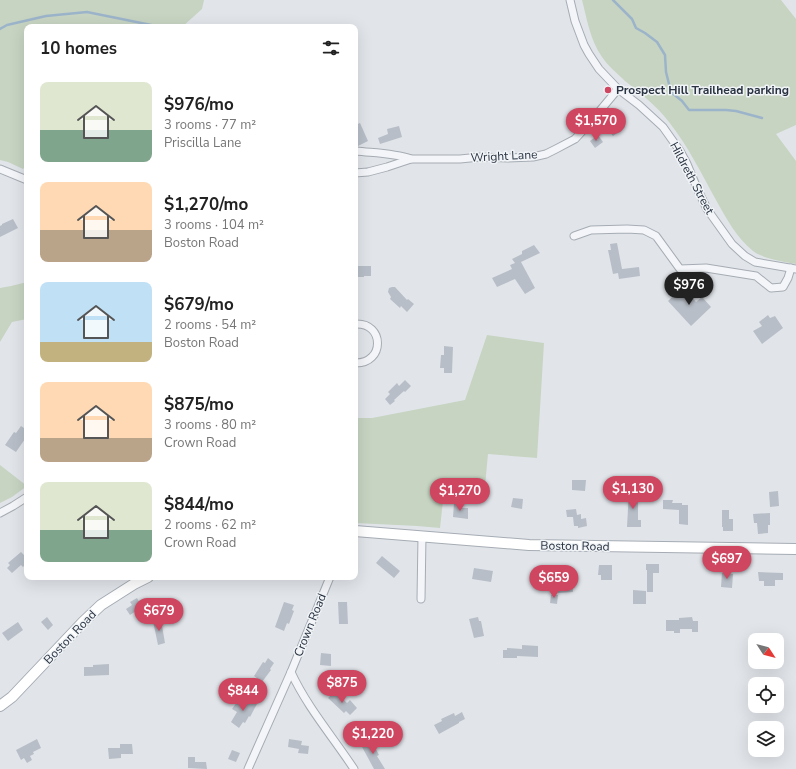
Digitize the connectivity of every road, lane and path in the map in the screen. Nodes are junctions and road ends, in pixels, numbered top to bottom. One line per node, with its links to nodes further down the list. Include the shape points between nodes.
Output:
1 (570, 0): 2 (street, Hildreth Street, via 584,45 599,69)
2 (618, 89): 4 (street, Wright Lane, via 575,138 546,154 508,158); 9 (street, Hildreth Street, via 663,127 687,164 707,209 740,253 755,262)
3 (358, 152): 4 (street, Wright Lane)
4 (411, 159): 6 (street, Wright Lane, via 387,168)
5 (0, 169): 7 (street)
6 (358, 173)
7 (24, 179)
8 (574, 236): 9 (street, via 591,230 644,230 656,236 680,269 706,268 756,276 772,288 783,287)
9 (794, 268)
10 (358, 324): 11 (street, via 371,329 378,343 371,358)
11 (358, 363)
12 (24, 499): 13 (street)
13 (0, 513)
14 (358, 531): 15 (main road, Boston Road)
15 (422, 536): 16 (main road, Boston Road, via 529,545); 19 (street)
16 (796, 549)
17 (142, 580): 21 (main road, Boston Road, via 101,606 12,697)
18 (329, 580): 20 (street, Crown Road)
19 (421, 600)
20 (291, 672): 22 (street, Crown Road); 23 (street, Crown Road, via 310,707)
21 (0, 706)
22 (248, 769)
23 (354, 769)

